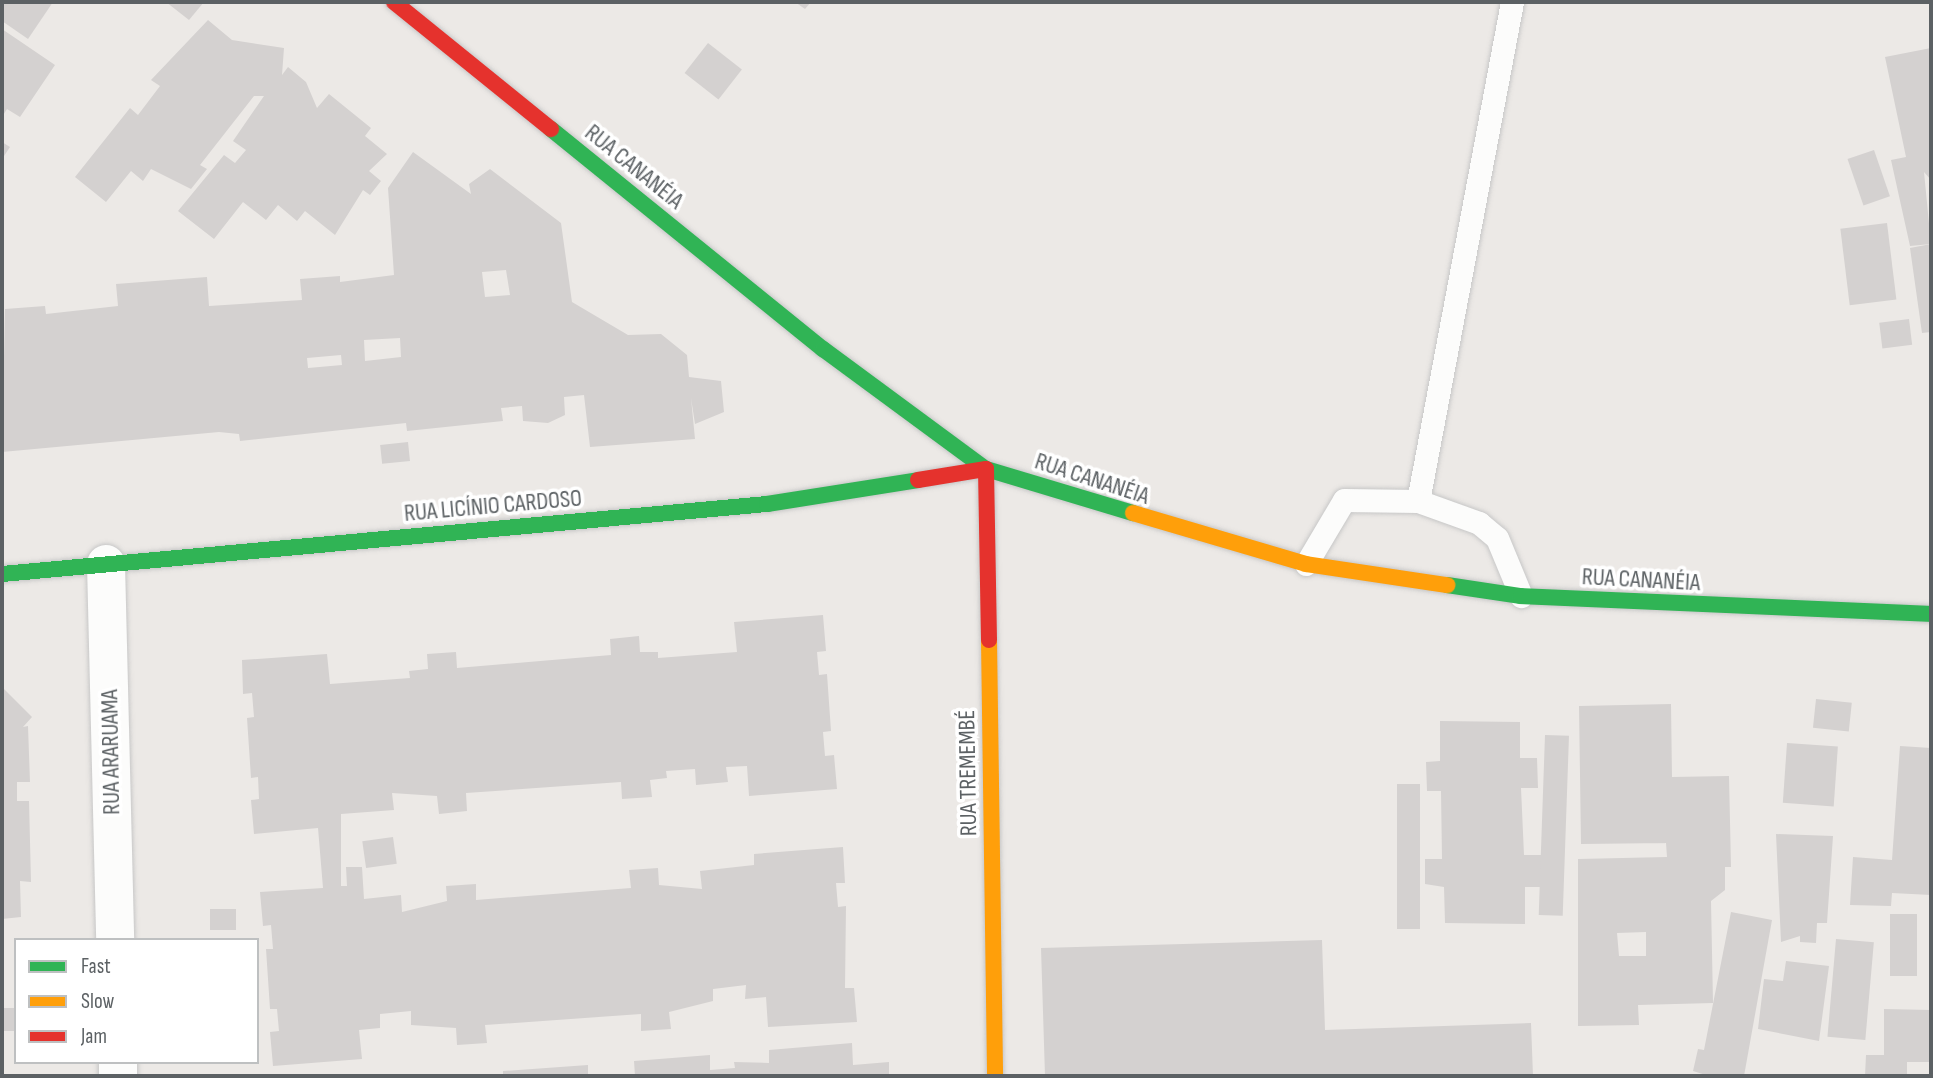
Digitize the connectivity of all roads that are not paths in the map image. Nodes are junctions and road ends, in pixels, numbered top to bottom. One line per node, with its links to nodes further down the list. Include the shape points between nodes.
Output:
1 (394, 2): 3 (street, RUA CANANÉIA, via 823,349)
2 (1512, 2): 4 (lane)
3 (986, 469): 5 (street, RUA LICÍNIO CARDOSO, via 767,505); 6 (street, RUA CANANÉIA); 11 (street, RUA TREMEMBÉ)
4 (1418, 501): 6 (lane, via 1344,500); 8 (lane, via 1479,523 1497,538)
5 (106, 564): 7 (street, RUA LICÍNIO CARDOSO); 10 (street, RUA ARARUAMA)
6 (1306, 564): 8 (street, RUA CANANÉIA)
7 (2, 574)
8 (1521, 596): 9 (street, RUA CANANÉIA)
9 (1931, 614)
10 (115, 938)
11 (995, 1076)

